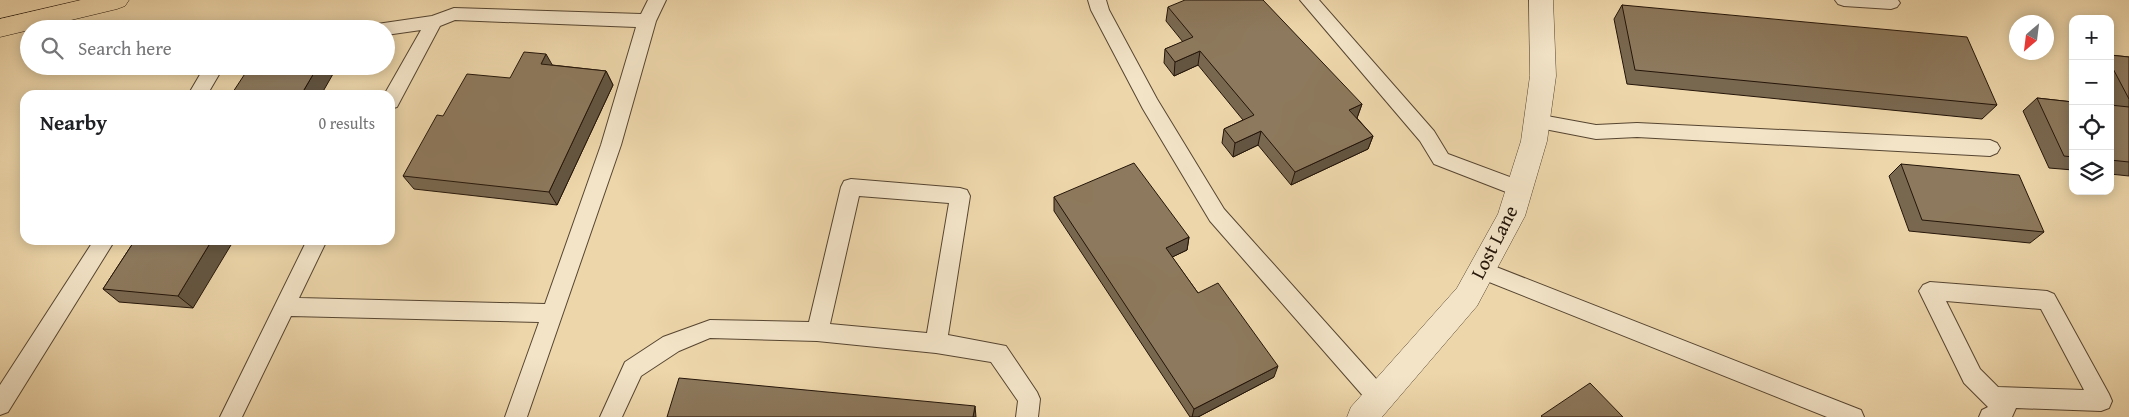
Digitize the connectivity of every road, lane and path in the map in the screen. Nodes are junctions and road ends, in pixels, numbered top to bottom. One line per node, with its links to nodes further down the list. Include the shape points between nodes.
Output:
1 (117, 0): 8 (main road)
2 (657, 0): 9 (lane)
3 (1097, 0): 29 (lane, via 1150,104 1217,215)
4 (1309, 0): 19 (lane, via 1428,136 1441,159)
5 (1541, 0): 17 (street, Lost Lane, via 1543,76)
6 (1844, 0): 7 (lane, via 1891,3)
7 (1889, 0)
8 (33, 20)
9 (647, 21): 10 (lane, via 454,14); 24 (lane, via 611,145)
10 (434, 22): 12 (lane); 16 (lane)
11 (20, 23): 13 (main road)
12 (395, 27)
13 (0, 28)
14 (209, 75): 15 (lane)
15 (199, 90)
16 (395, 93)
17 (1536, 121): 18 (lane, via 1596,132 1637,130); 19 (street, Lost Lane, via 1534,141)
18 (1990, 148)
19 (1519, 189): 22 (street, Lost Lane, via 1511,216)
20 (102, 245): 27 (lane)
21 (315, 245): 23 (lane)
22 (1481, 270): 29 (street, Lost Lane, via 1466,296); 34 (lane)
23 (284, 307): 24 (lane); 30 (lane)
24 (552, 313): 31 (lane)
25 (817, 332): 26 (lane); 26 (lane, via 851,187 960,196); 32 (lane, via 710,329 672,344 633,369)
26 (936, 343): 33 (lane, via 998,353 1029,399)
27 (0, 405)
28 (1991, 407): 28 (lane, via 1972,376 1930,291 2047,300 2101,401)
29 (1370, 408)
30 (231, 417)
31 (516, 417)
32 (611, 417)
33 (1027, 417)
34 (1853, 417)

